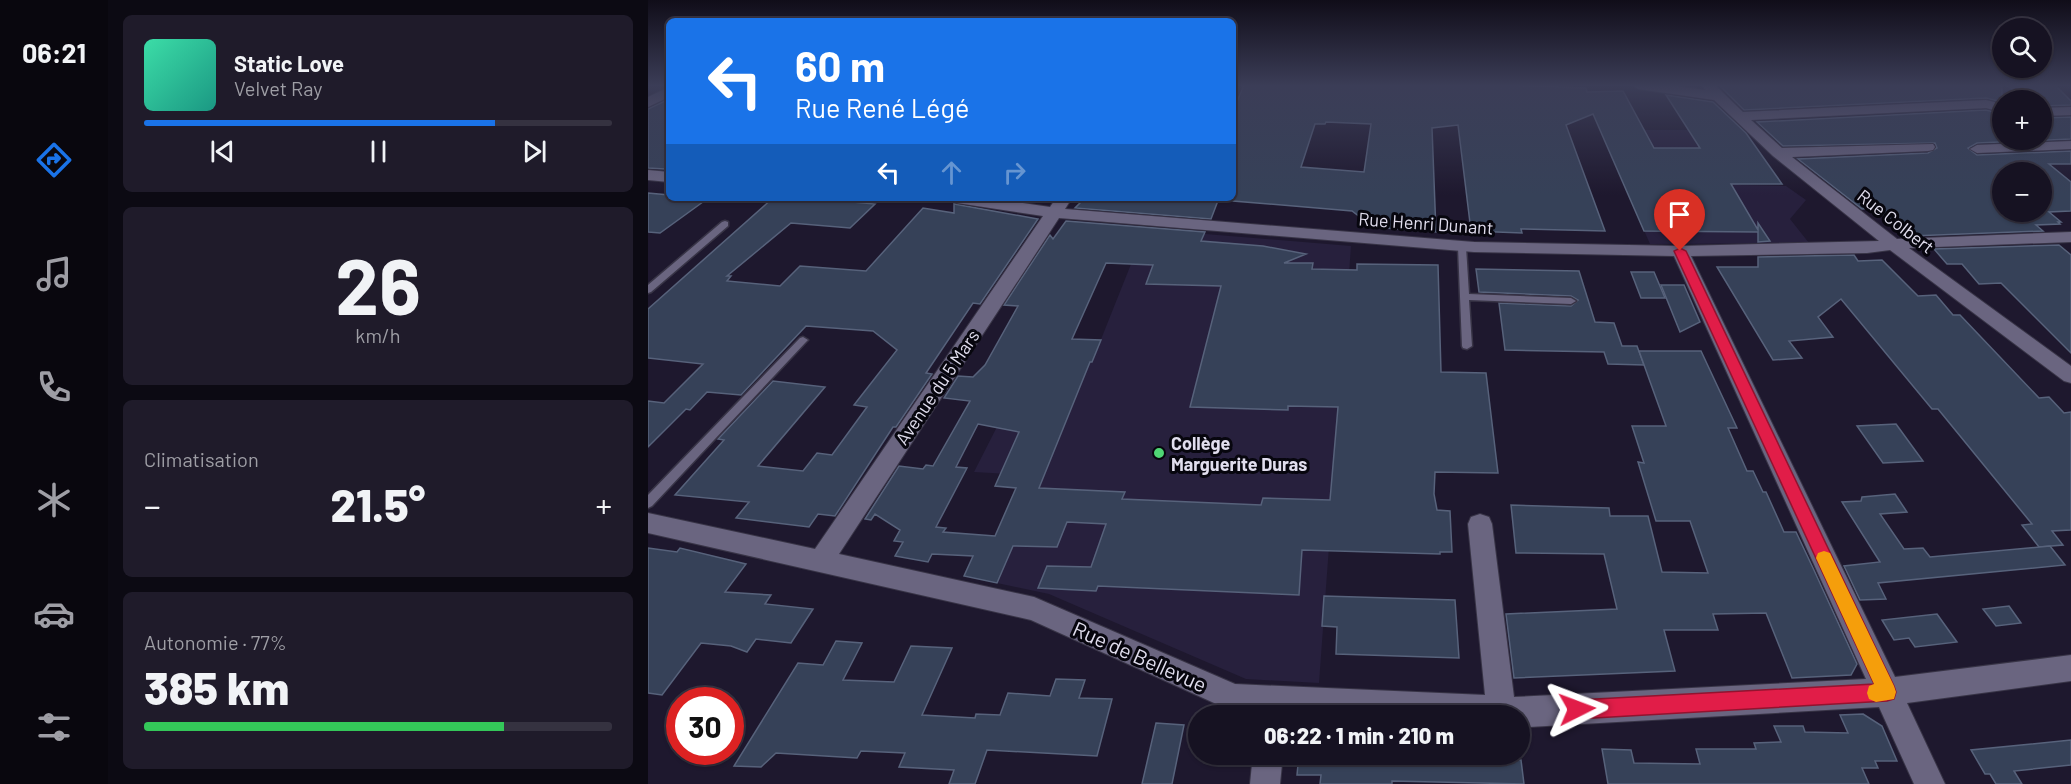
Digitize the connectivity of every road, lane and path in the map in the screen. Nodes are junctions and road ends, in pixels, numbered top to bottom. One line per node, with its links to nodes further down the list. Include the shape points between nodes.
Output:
1 (1745, 122): 5 (street, Rue Colbert)
2 (2071, 145): 4 (street)
3 (1928, 147): 5 (street)
4 (1977, 149)
5 (1778, 153): 12 (street, Rue Colbert)
6 (648, 176): 7 (street)
7 (666, 177)
8 (995, 201): 9 (street, Rue Henri Dunant)
9 (1059, 206): 13 (street, Rue Henri Dunant); 24 (street, Avenue du 5 Mars)
10 (725, 224): 15 (lane)
11 (2071, 237): 12 (street, Rue Henri Dunant)
12 (1894, 245): 14 (street, Rue Henri Dunant); 20 (street, Rue Colbert)
13 (1462, 246): 14 (street, Rue Henri Dunant); 16 (lane)
14 (1680, 251): 26 (street)
15 (648, 290)
16 (1465, 297): 17 (lane); 19 (lane)
17 (1571, 301)
18 (803, 340): 21 (lane)
19 (1467, 346)
20 (2071, 376)
21 (648, 503)
22 (648, 523): 24 (street, Rue de Bellevue)
23 (1480, 524): 28 (street)
24 (820, 562): 27 (street, Rue de Bellevue, via 1034,609 1233,698)
25 (2071, 668): 26 (street, Rue de Bellevue)
26 (1887, 692): 29 (street, Rue de Bellevue); 32 (street)
27 (1262, 705)
28 (1500, 705)
29 (1530, 712)
30 (1267, 765): 31 (street)
31 (1265, 784)
32 (1930, 784)

